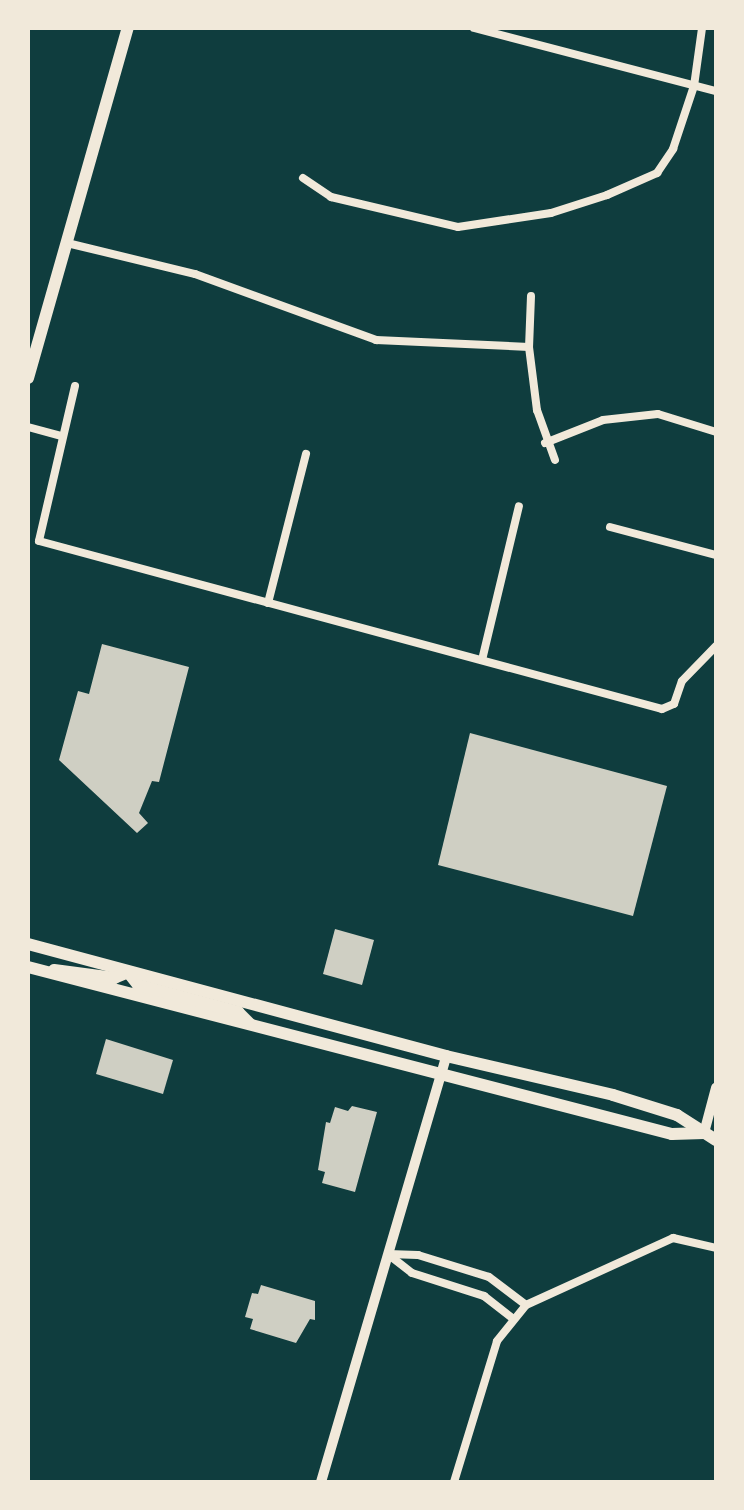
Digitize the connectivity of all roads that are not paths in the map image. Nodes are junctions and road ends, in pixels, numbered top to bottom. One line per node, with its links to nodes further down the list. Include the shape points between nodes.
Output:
1 (128, 28): 7 (main road)
2 (474, 28): 4 (street)
3 (702, 28): 4 (street)
4 (694, 86): 5 (street); 6 (street, via 673,149 657,173 551,213 458,227 331,197)
5 (716, 91)
6 (303, 178)
7 (67, 243): 9 (street, via 195,274 376,340); 10 (main road)
8 (531, 296): 9 (street)
9 (529, 347): 15 (street)
10 (28, 378)
11 (75, 386): 14 (street)
12 (28, 427): 14 (street)
13 (716, 432): 15 (street, via 658,414 603,420)
14 (61, 436): 21 (street, via 39,541)
15 (545, 443): 17 (street)
16 (306, 454): 21 (street)
17 (555, 460)
18 (519, 506): 23 (street)
19 (610, 527): 20 (street)
20 (716, 555)
21 (268, 603): 23 (street)
22 (716, 646): 23 (street, via 682,681 674,704 662,709)
23 (482, 660)
24 (28, 944): 26 (main road)
25 (34, 969): 26 (main road, via 73,968 114,978); 27 (main road)
26 (128, 972): 27 (main road, via 138,985 238,1012); 28 (main road)
27 (250, 1024): 29 (main road)
28 (446, 1056): 29 (street); 31 (main road, via 659,1109)
29 (442, 1074): 31 (main road, via 672,1134); 34 (street)
30 (716, 1088): 31 (street)
31 (704, 1133): 32 (main road)
32 (716, 1140)
33 (716, 1248): 35 (street, via 673,1238)
34 (388, 1254): 35 (street, via 418,1255 489,1277); 36 (street, via 412,1273 484,1296); 37 (street)
35 (526, 1305): 36 (street)
36 (512, 1318): 38 (street, via 497,1341)
37 (321, 1482)
38 (454, 1482)

